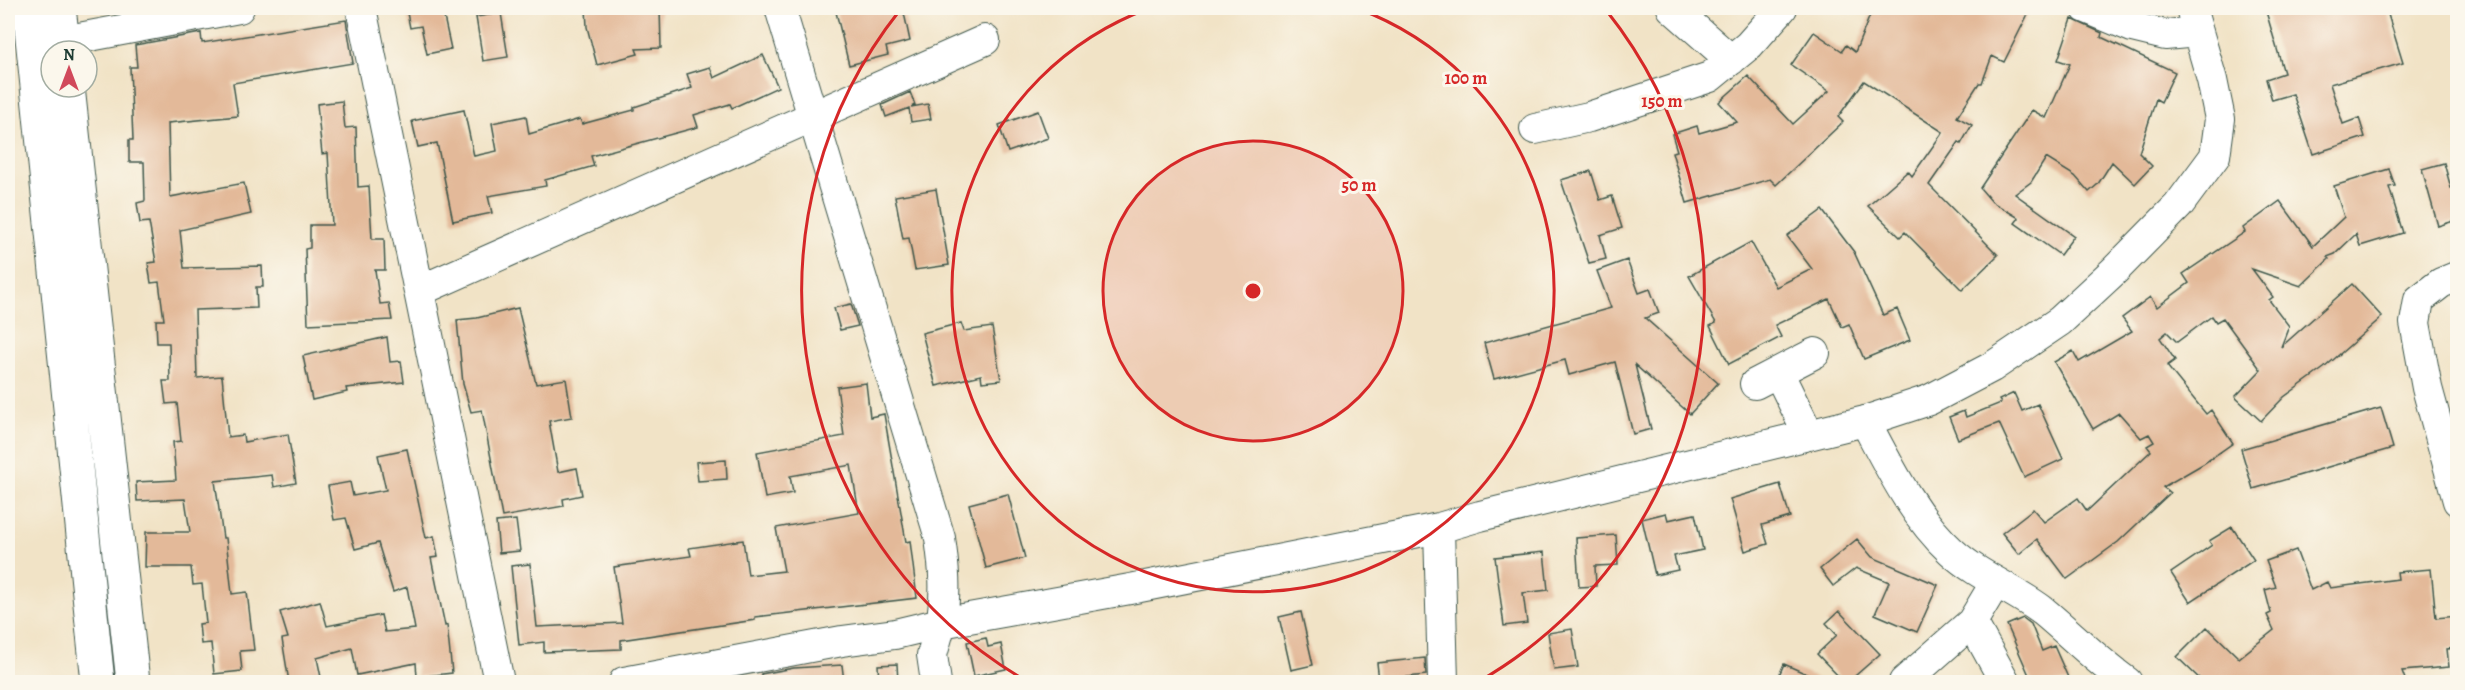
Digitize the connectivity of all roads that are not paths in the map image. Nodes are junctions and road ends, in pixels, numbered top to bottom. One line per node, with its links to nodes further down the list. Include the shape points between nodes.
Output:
1 (28, 8): 28 (main road)
2 (59, 8): 10 (main road)
3 (238, 8): 11 (street)
4 (361, 8): 18 (street)
5 (780, 8): 15 (street)
6 (1672, 8): 13 (street)
7 (1782, 8): 13 (street)
8 (2086, 8): 9 (street, via 2132,27 2165,35)
9 (2194, 20): 20 (street, via 2220,119 2215,156 2178,206 2060,321 1992,367 1929,400)
10 (62, 39)
11 (95, 39)
12 (985, 40): 15 (street)
13 (1731, 60): 16 (street, via 1710,77 1657,96)
14 (69, 99): 29 (main road)
15 (813, 117): 18 (street); 26 (street, via 940,538 946,583)
16 (1535, 129)
17 (2457, 276): 22 (street, via 2419,300 2415,323 2427,388)
18 (419, 291): 30 (street)
19 (1815, 353): 21 (street, via 1767,378)
20 (1866, 421): 21 (street); 24 (street, via 1924,520 1950,551)
21 (1809, 435): 23 (street)
22 (2457, 501)
23 (1439, 528): 26 (street); 33 (street)
24 (1995, 582): 25 (street); 36 (street, via 2040,610)
25 (1972, 622): 34 (street); 35 (street)
26 (941, 623): 27 (street, via 842,641); 32 (street, via 932,655)
27 (744, 671): 31 (street)
28 (98, 682)
29 (133, 682)
30 (499, 682)
31 (624, 682)
32 (936, 682)
33 (1443, 682)
34 (1904, 682)
35 (2005, 682)
36 (2127, 682)

